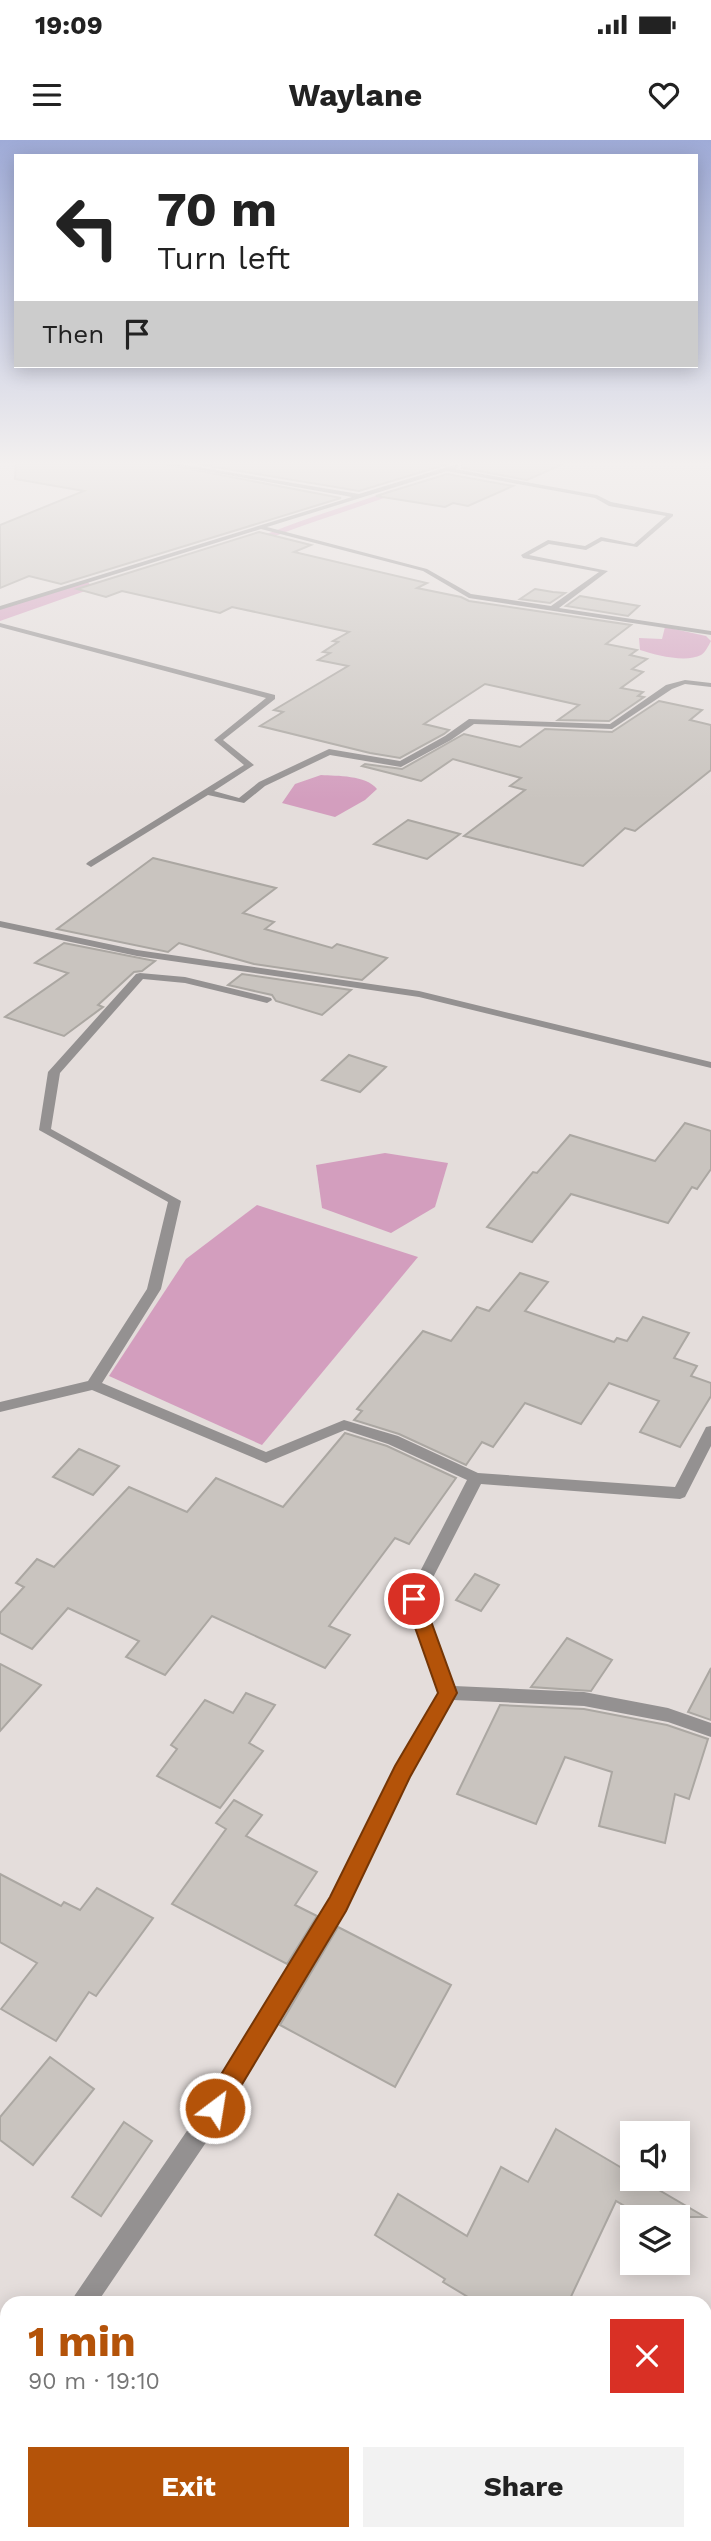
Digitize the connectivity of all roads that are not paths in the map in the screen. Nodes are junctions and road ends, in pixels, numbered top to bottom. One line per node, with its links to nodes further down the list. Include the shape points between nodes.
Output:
1 (105, 576): 4 (street)
2 (435, 576): 5 (street, via 469,596)
3 (598, 576): 5 (street)
4 (0, 608)
5 (552, 609): 7 (street)
6 (0, 625): 10 (street, via 272,697 218,740 250,765)
7 (711, 634)
8 (711, 673): 9 (street)
9 (711, 685): 10 (street, via 685,682 669,687 612,727 471,721 401,764 328,752 262,784 241,801)
10 (206, 792): 11 (street)
11 (91, 864)
12 (0, 924): 14 (street, via 137,953 419,994)
13 (267, 999): 15 (street, via 185,980 141,976 54,1072 45,1130 175,1202 154,1289)
14 (711, 1065)
15 (93, 1385): 16 (street); 18 (street, via 266,1458 344,1425 393,1440)
16 (0, 1408)
17 (711, 1431): 18 (street, via 680,1493)
18 (476, 1478): 19 (street, via 414,1599)
19 (448, 1693): 20 (street, via 584,1699 668,1715); 21 (street, via 338,1904 201,2130)
20 (711, 1730)
21 (88, 2296)

